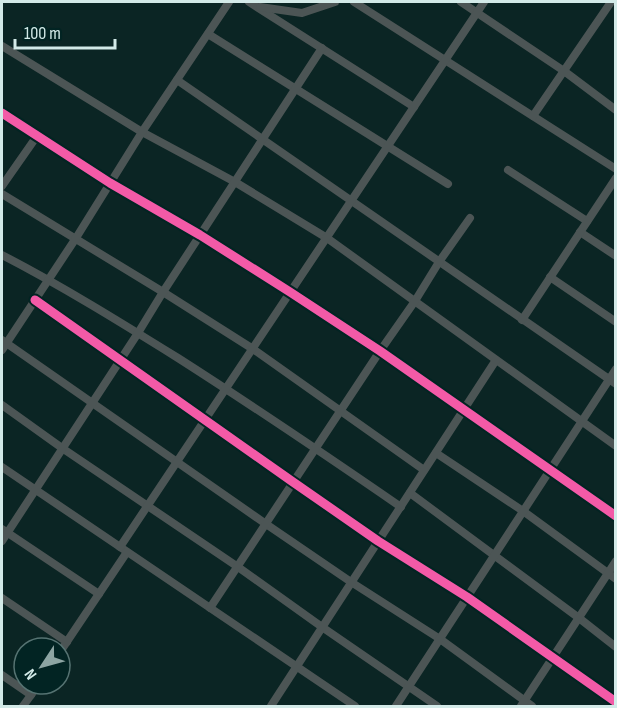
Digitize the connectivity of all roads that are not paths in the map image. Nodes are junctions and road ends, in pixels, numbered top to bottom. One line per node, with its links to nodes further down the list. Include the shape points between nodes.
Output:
1 (229, 2): 9 (street)
2 (335, 2): 7 (street, via 302,13)
3 (354, 2): 12 (street)
4 (461, 2): 8 (street)
5 (484, 2): 8 (street)
6 (611, 2): 13 (street)
7 (252, 4): 11 (street)
8 (477, 12): 12 (street); 13 (street)
9 (208, 34): 14 (street); 15 (street)
10 (2, 46): 20 (street)
11 (322, 48): 15 (street); 16 (street)
12 (445, 60): 16 (street); 19 (street)
13 (564, 70): 17 (street); 19 (street)
14 (177, 80): 20 (street); 22 (street)
15 (295, 89): 22 (street); 23 (street)
16 (414, 107): 23 (street)
17 (615, 110)
18 (2, 113): 21 (street)
19 (533, 116): 24 (street)
20 (142, 132): 27 (street); 28 (street)
21 (37, 136): 28 (street); 30 (street)
22 (262, 140): 27 (street); 33 (street)
23 (388, 146): 29 (street); 33 (street)
24 (615, 169)
25 (508, 170): 35 (street)
26 (615, 178): 31 (street)
27 (235, 182): 37 (street); 39 (street)
28 (110, 183): 37 (street); 38 (street)
29 (448, 184)
30 (2, 186)
31 (612, 191): 35 (street)
32 (2, 194): 38 (street)
33 (351, 201): 39 (street); 42 (street)
34 (470, 218): 42 (street)
35 (587, 221): 36 (street)
36 (580, 232): 41 (street); 43 (street)
37 (200, 235): 45 (street); 46 (street)
38 (76, 238): 44 (street); 45 (street)
39 (327, 238): 46 (street); 48 (street)
40 (2, 255): 44 (street)
41 (615, 256)
42 (439, 262): 48 (street); 49 (street)
43 (550, 277): 49 (street); 50 (street)
44 (48, 279): 47 (street); 51 (street)
45 (163, 292): 51 (street); 53 (street)
46 (291, 292): 53 (street); 54 (street)
47 (34, 300): 52 (street); 56 (street)
48 (415, 301): 54 (street); 55 (street)
49 (522, 320): 58 (street)
50 (615, 322)
51 (138, 333): 56 (street); 59 (street)
52 (3, 344): 60 (street)
53 (253, 348): 59 (street); 63 (street)
54 (380, 351): 62 (street); 63 (street)
55 (496, 360): 62 (street); 65 (street)
56 (120, 361): 60 (street); 64 (street)
57 (615, 369): 58 (street)
58 (612, 382): 65 (street)
59 (225, 389): 64 (street); 68 (street)
60 (91, 403): 67 (street); 70 (street)
61 (2, 405): 67 (street)
62 (464, 409): 69 (street); 73 (street)
63 (341, 411): 68 (street); 72 (street)
64 (205, 420): 70 (street); 74 (street)
65 (581, 422): 66 (street); 73 (street)
66 (615, 446)
67 (62, 448): 75 (street); 77 (street)
68 (316, 449): 74 (street); 78 (street)
69 (436, 453): 72 (street); 79 (street)
70 (177, 462): 77 (street); 81 (street)
71 (2, 467): 75 (street)
72 (424, 470): 76 (street)
73 (550, 470): 79 (street); 80 (street)
74 (293, 482): 81 (street); 83 (street)
75 (34, 490): 82 (street); 84 (street)
76 (410, 493): 78 (street); 85 (street)
77 (148, 506): 84 (street); 87 (street)
78 (401, 507): 83 (street)
79 (523, 511): 85 (street); 88 (street)
80 (615, 516)
81 (266, 524): 87 (street); 89 (street)
82 (3, 534): 90 (street)
83 (378, 541): 89 (street); 91 (street)
84 (124, 549): 90 (street); 93 (street)
85 (494, 555): 91 (street); 94 (street)
86 (615, 561): 88 (street)
87 (238, 567): 93 (street); 95 (street)
88 (612, 576): 94 (street)
89 (351, 582): 95 (street); 98 (street)
90 (99, 594): 97 (street)
91 (467, 597): 98 (street); 100 (street)
92 (2, 598): 96 (street)
93 (210, 608): 101 (street)
94 (579, 618): 99 (street); 100 (street)
95 (322, 627): 101 (street); 102 (street)
96 (58, 636)
97 (71, 636)
98 (440, 639): 102 (street); 104 (street)
99 (615, 647)
100 (554, 657): 103 (street); 104 (street)
101 (296, 667): 105 (street); 106 (street)
102 (408, 687): 107 (street); 108 (street)
103 (615, 702)
104 (526, 705)
105 (271, 706)
106 (355, 706)
107 (396, 706)
108 (437, 706)

